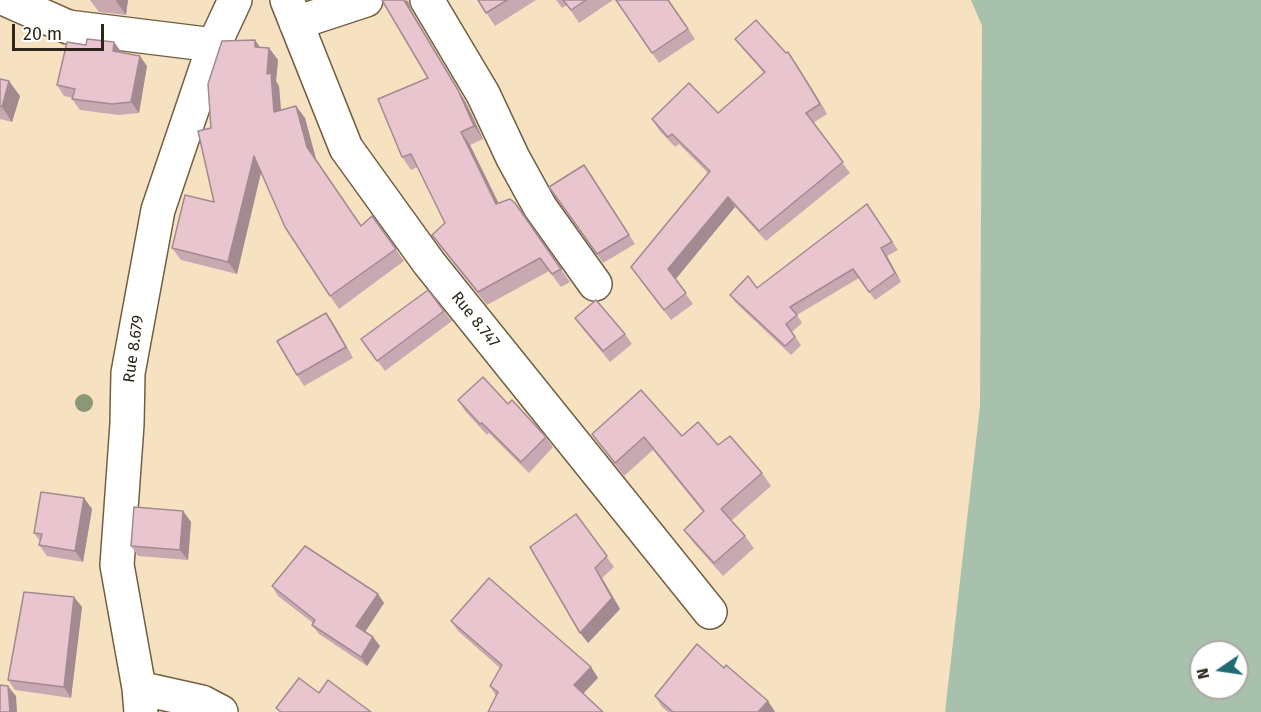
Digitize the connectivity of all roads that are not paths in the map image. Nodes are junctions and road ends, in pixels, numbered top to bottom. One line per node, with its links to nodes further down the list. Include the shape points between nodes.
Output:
1 (7, 0): 6 (street, via 68,27)
2 (235, 0): 6 (street, Rue 8.679)
3 (366, 0): 5 (street)
4 (427, 0): 7 (street, via 483,93 540,207)
5 (291, 12): 8 (street, Rue 8.747, via 346,148 429,263)
6 (214, 45): 9 (street, Rue 8.679, via 158,210 128,373 117,564)
7 (595, 284)
8 (710, 612)
9 (140, 700): 10 (street, via 202,702)
10 (220, 712)

